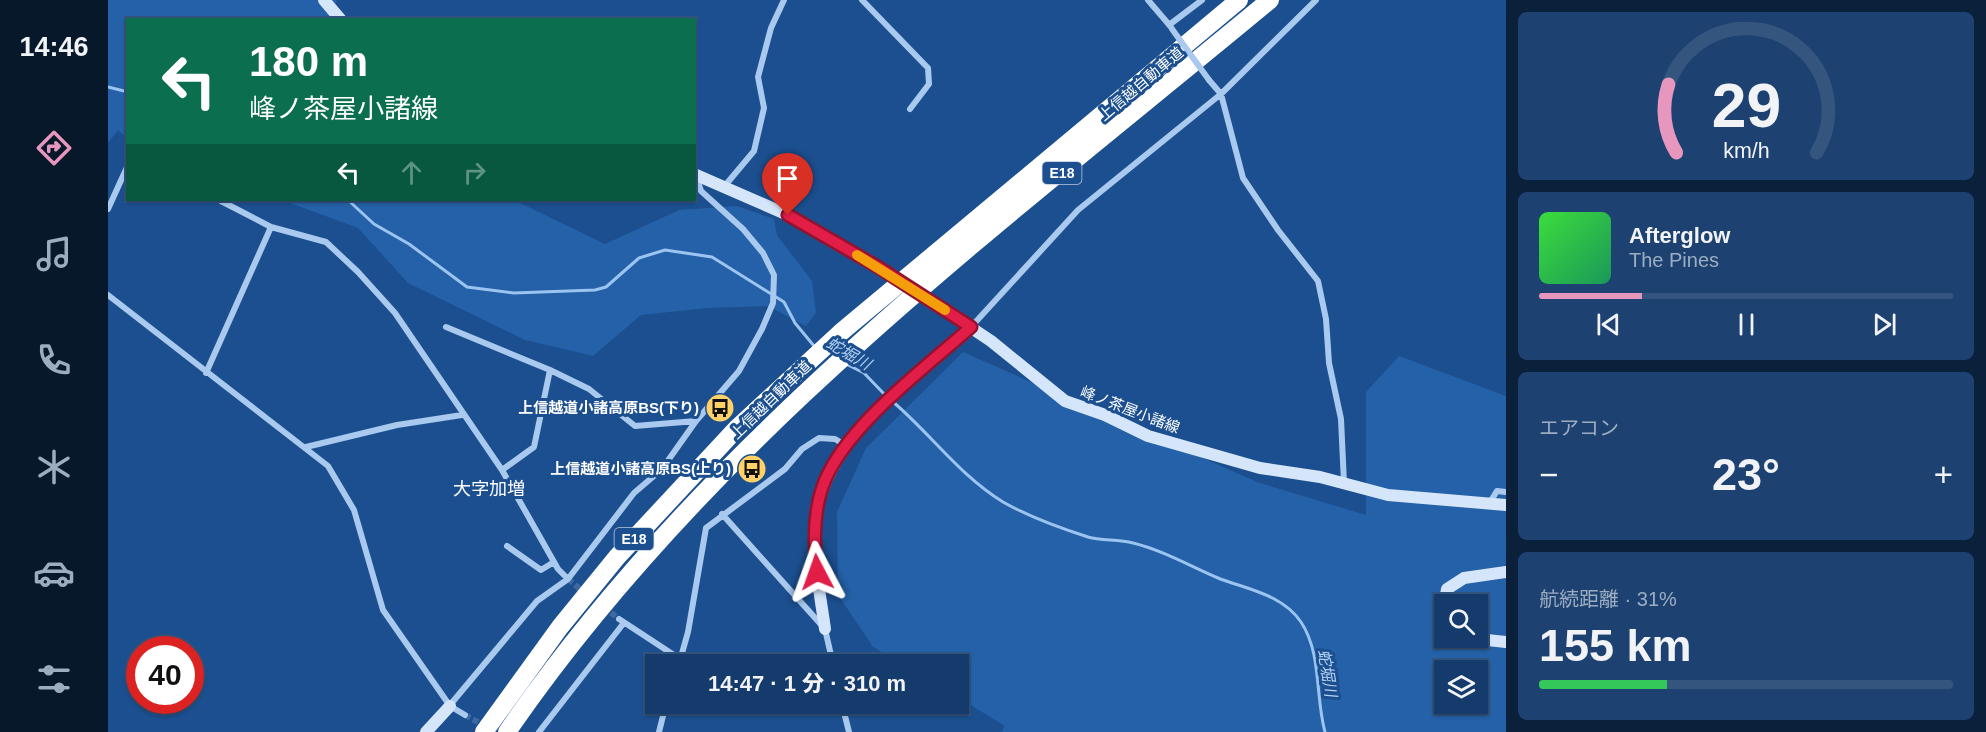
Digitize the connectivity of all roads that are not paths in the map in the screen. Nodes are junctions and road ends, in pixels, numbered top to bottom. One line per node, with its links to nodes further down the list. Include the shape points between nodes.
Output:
1 (324, 0): 9 (main road)
2 (784, 0): 16 (street, via 771,28 758,77 765,108 754,151)
3 (862, 0): 12 (street, via 928,68 929,84)
4 (1148, 0): 10 (street)
5 (1202, 0): 10 (street)
6 (1239, 0): 51 (highway, 上信越自動車道 / E18, via 840,333 738,427 617,557 560,627)
7 (1270, 0): 52 (highway, 上信越自動車道 / E18, via 854,346 755,439 636,564 577,635)
8 (1316, 0): 11 (street)
9 (339, 18)
10 (1170, 27): 11 (street, bridge)
11 (1221, 94): 22 (street, via 1078,210); 30 (street, via 1243,178 1318,281 1341,419)
12 (910, 109)
13 (126, 169): 18 (street)
14 (696, 174): 16 (main road, 峰ノ茶屋小諸線)
15 (696, 177): 26 (street, via 701,191 763,253 774,276 773,303 762,329 739,371)
16 (723, 188): 22 (main road, 峰ノ茶屋小諸線, bridge, via 788,215)
17 (221, 201): 19 (street)
18 (108, 208)
19 (271, 227): 24 (street); 25 (street, via 326,242 355,268 395,313)
20 (108, 296): 24 (street)
21 (446, 327): 23 (street)
22 (971, 327): 27 (main road); 30 (main road, 峰ノ茶屋小諸線, via 1065,401 1105,414 1148,436 1260,468)
23 (550, 370): 26 (street, via 589,389 635,426); 29 (street, via 534,447)
24 (206, 373): 28 (street)
25 (462, 415): 28 (street, via 397,425); 29 (street)
26 (696, 421): 38 (street, via 662,469 634,493)
27 (846, 445): 34 (street, via 835,439 819,438); 40 (main road, via 828,473 816,519 815,553)
28 (306, 447): 46 (street, via 328,466 348,497 383,610)
29 (502, 470): 36 (street)
30 (1344, 483): 32 (main road, 峰ノ茶屋小諸線, via 1389,495)
31 (1506, 492): 32 (street, via 1497,491)
32 (1490, 502): 33 (main road, 峰ノ茶屋小諸線)
33 (1506, 505)
34 (722, 514): 40 (street); 44 (street, via 706,528)
35 (507, 546): 36 (street, via 541,570)
36 (554, 562): 38 (street)
37 (1506, 572): 39 (main road, via 1464,578 1447,589)
38 (568, 579): 46 (street, via 537,601)
39 (1446, 594)
40 (825, 629): 45 (street)
41 (1488, 640): 42 (main road)
42 (1506, 642)
43 (668, 654): 53 (street, via 621,621)
44 (682, 654)
45 (831, 654)
46 (450, 706): 49 (street); 50 (main road)
47 (664, 714): 54 (street)
48 (844, 714): 55 (street)
49 (465, 715)
50 (426, 732)
51 (484, 732)
52 (507, 732)
53 (539, 732)
54 (659, 732)
55 (849, 732)

